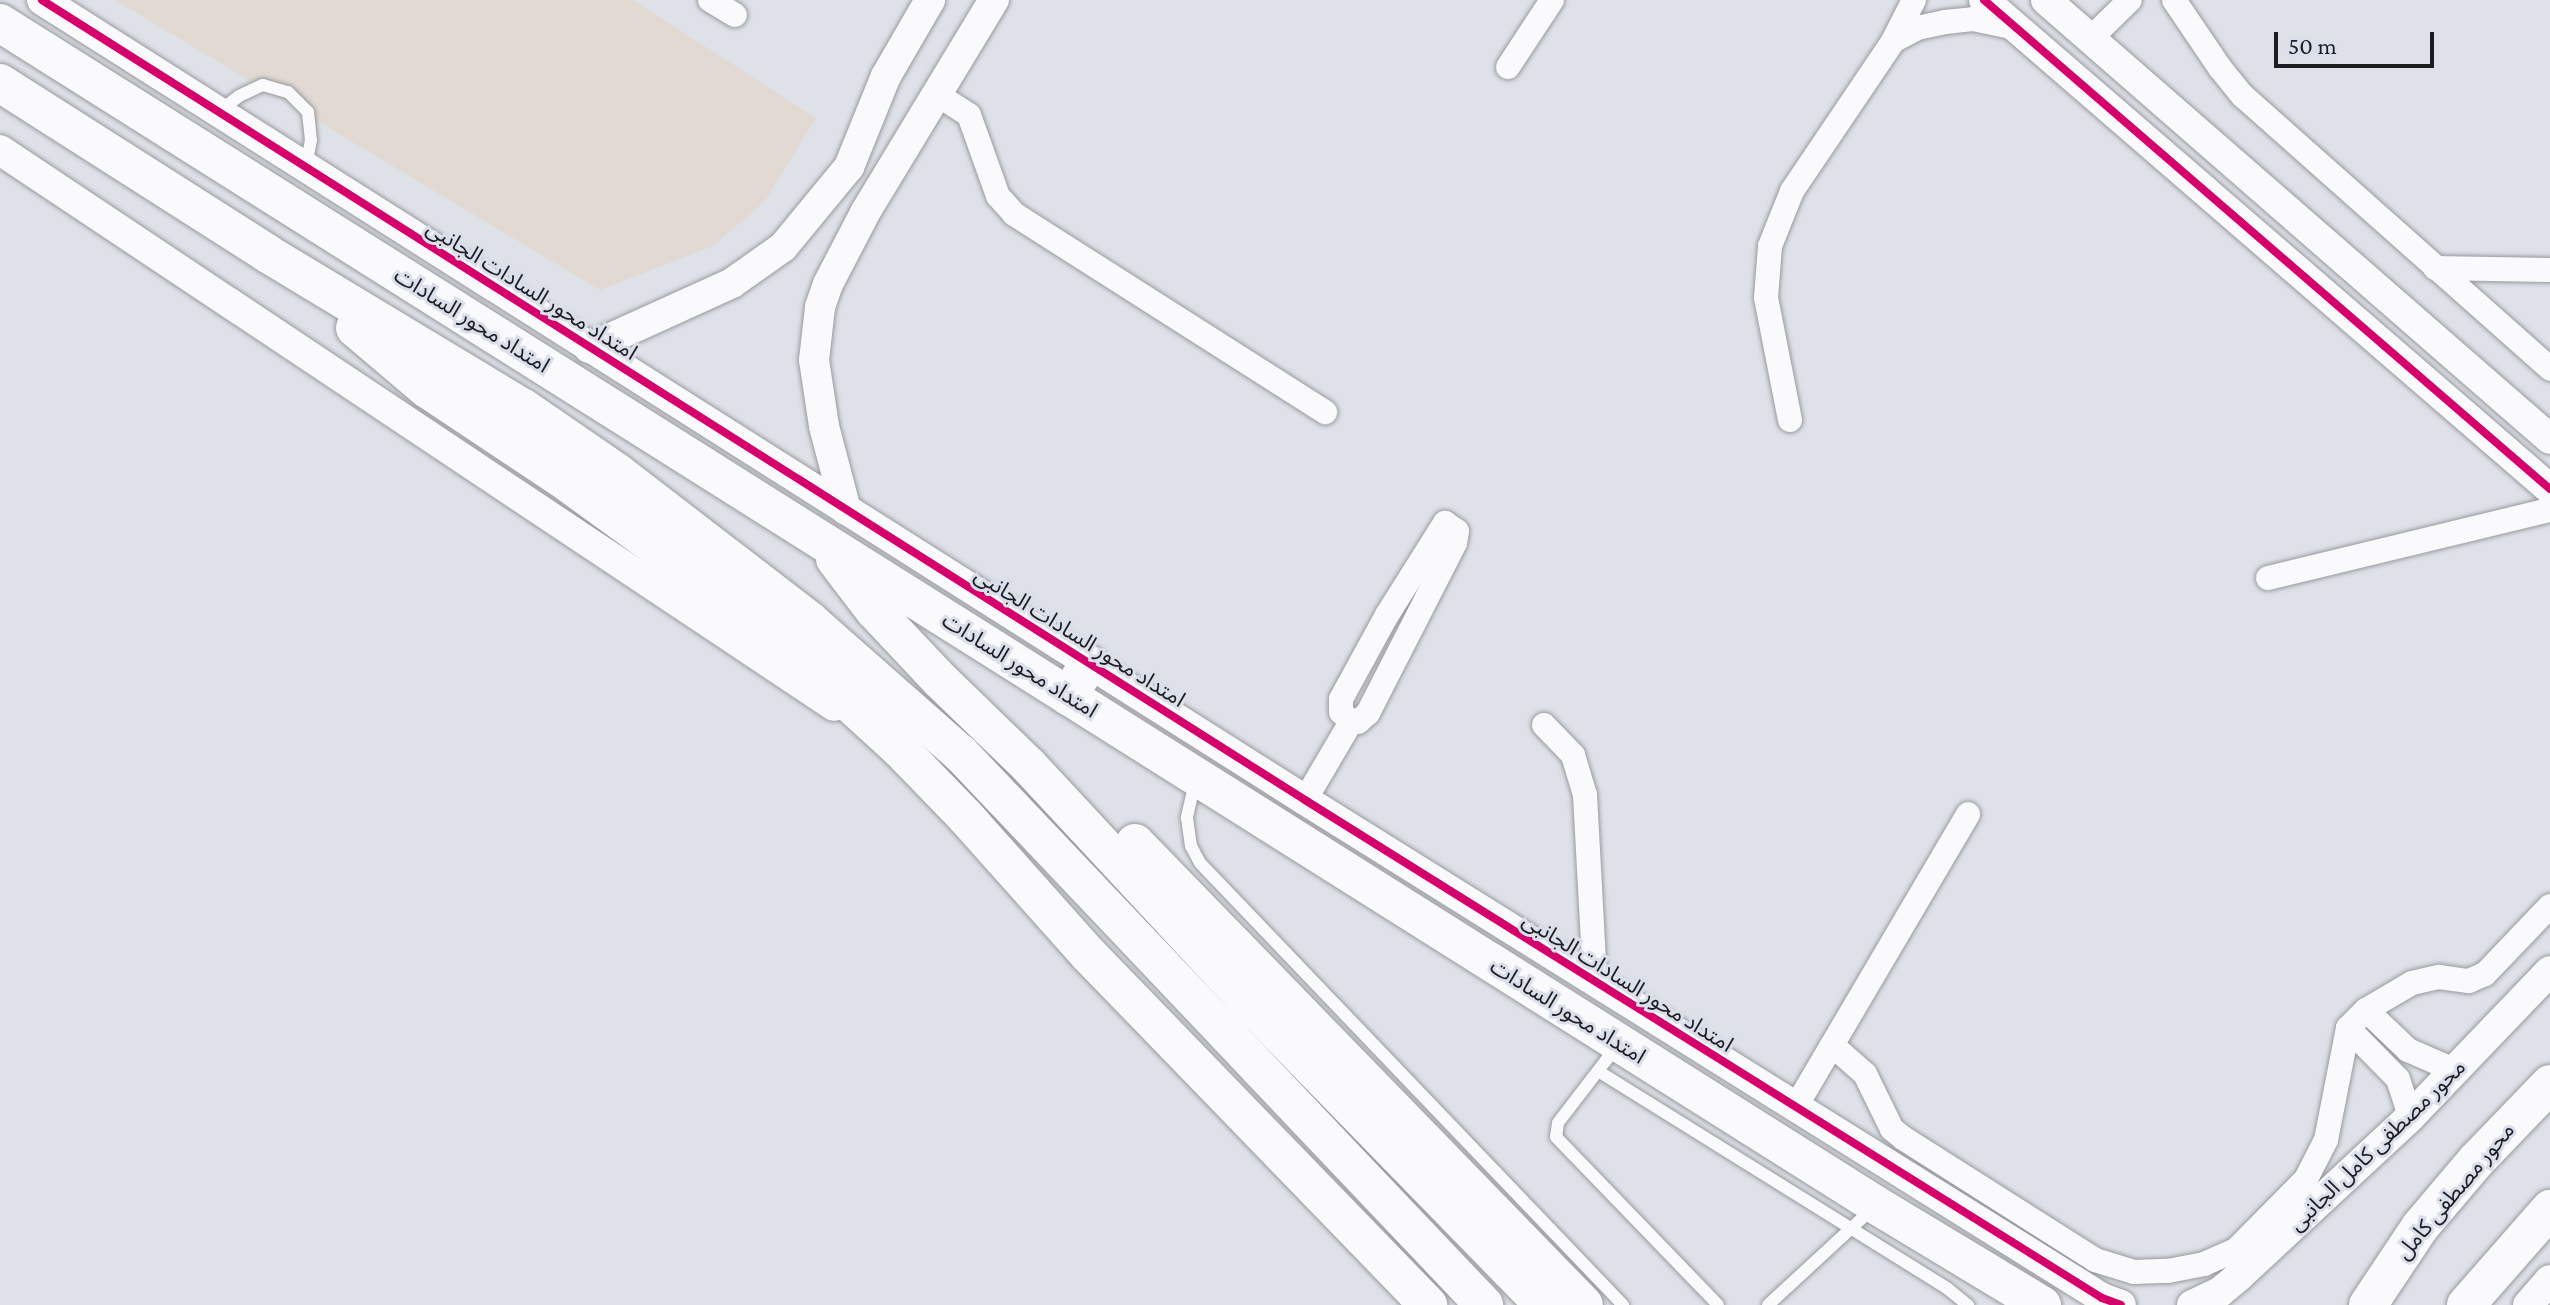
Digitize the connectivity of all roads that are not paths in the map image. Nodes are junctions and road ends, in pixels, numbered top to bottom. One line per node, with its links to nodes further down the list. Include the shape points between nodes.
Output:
1 (42, 0): 19 (street, امتداد محور السادات الجانبى)
2 (710, 0): 11 (street)
3 (930, 0): 22 (street, via 886,76 862,140)
4 (994, 0): 18 (street)
5 (1552, 0): 16 (street)
6 (1914, 0): 15 (street)
7 (1984, 0): 13 (street)
8 (2046, 0): 14 (street)
9 (2130, 0): 14 (street)
10 (2174, 0): 25 (street, via 2243,96)
11 (735, 15)
12 (0, 23): 37 (main road, امتداد محور السادات)
13 (2016, 28): 15 (street, via 1973,19 1917,28); 30 (street)
14 (2091, 38): 28 (street)
15 (1893, 41): 32 (street, via 1810,160 1770,246 1766,298)
16 (1508, 67)
17 (0, 83): 24 (main road)
18 (935, 93): 23 (street); 31 (street, via 969,115 998,196 1014,214)
19 (217, 113): 21 (street, امتداد محور السادات الجانبى); 21 (lane, via 263,85 288,92 308,112)
20 (0, 150): 44 (street)
21 (306, 169): 27 (street, امتداد محور السادات الجانبى)
22 (833, 190): 23 (street); 27 (street, via 762,264 704,298)
23 (866, 211): 35 (street, via 828,284 814,360)
24 (268, 254): 44 (main road, via 427,389 561,478 763,625); 65 (main road, via 522,407 618,473 810,621 961,754)
25 (2435, 268): 26 (street); 29 (street)
26 (2550, 270)
27 (589, 348): 35 (street, امتداد محور السادات الجانبى)
28 (2457, 356): 30 (street); 33 (street)
29 (2550, 369)
30 (2430, 386): 34 (street)
31 (1325, 412)
32 (1790, 420)
33 (2550, 439)
34 (2550, 489)
35 (846, 510): 40 (street, امتداد محور السادات الجانبى)
36 (2550, 510): 38 (street)
37 (820, 539): 39 (main road, امتداد محور السادات); 66 (main road, via 883,620)
38 (2268, 578)
39 (910, 596): 41 (main road, امتداد محور السادات); 67 (main road, via 972,676)
40 (1089, 664): 41 (main road); 46 (street, امتداد محور السادات الجانبى)
41 (1068, 696): 45 (main road, امتداد محور السادات)
42 (1351, 722): 42 (street, via 1368,713 1455,543 1457,531 1449,523 1437,531 1341,699 1341,712); 46 (street)
43 (1544, 725): 50 (street, via 1573,755 1585,795)
44 (900, 749): 64 (main road, via 1088,954)
45 (1197, 777): 54 (main road, امتداد محور السادات); 68 (lane, via 1187,818 1200,863)
46 (1305, 800): 50 (street, امتداد محور السادات الجانبى)
47 (1968, 814): 53 (street)
48 (2550, 906): 51 (street, via 2485,974 2469,981 2439,977 2412,983)
49 (2550, 971): 55 (street, محور مصطفى كامل الجانبى)
50 (1595, 982): 57 (street, امتداد محور السادات الجانبى)
51 (2366, 1010): 52 (street); 55 (street, via 2408,1050)
52 (2348, 1028): 53 (street, via 2326,1140 2306,1179 2237,1249 2204,1264 2168,1271 2134,1272 2095,1260 1903,1138 1892,1129 1865,1074); 58 (street, via 2391,1068)
53 (1832, 1045): 57 (street)
54 (1609, 1057): 60 (main road, امتداد محور السادات); 69 (lane, via 1558,1123 1559,1143)
55 (2456, 1071): 58 (street, محور مصطفى كامل الجانبى)
56 (2550, 1084): 62 (main road, محور مصطفى كامل, via 2420,1227)
57 (1795, 1108): 63 (street, امتداد محور السادات الجانبى)
58 (2410, 1117): 73 (street, محور مصطفى كامل الجانبى, via 2239,1276)
59 (2550, 1209): 75 (main road)
60 (1863, 1217): 70 (lane); 71 (lane); 72 (main road, امتداد محور السادات)
61 (2550, 1280): 76 (street)
62 (2376, 1292): 74 (main road)
63 (2112, 1301)
64 (1428, 1305)
65 (1484, 1305)
66 (1544, 1305)
67 (1584, 1305)
68 (1623, 1305)
69 (1718, 1305)
70 (1768, 1305)
71 (1968, 1305)
72 (2042, 1305)
73 (2192, 1305)
74 (2341, 1305)
75 (2466, 1305)
76 (2528, 1305)

